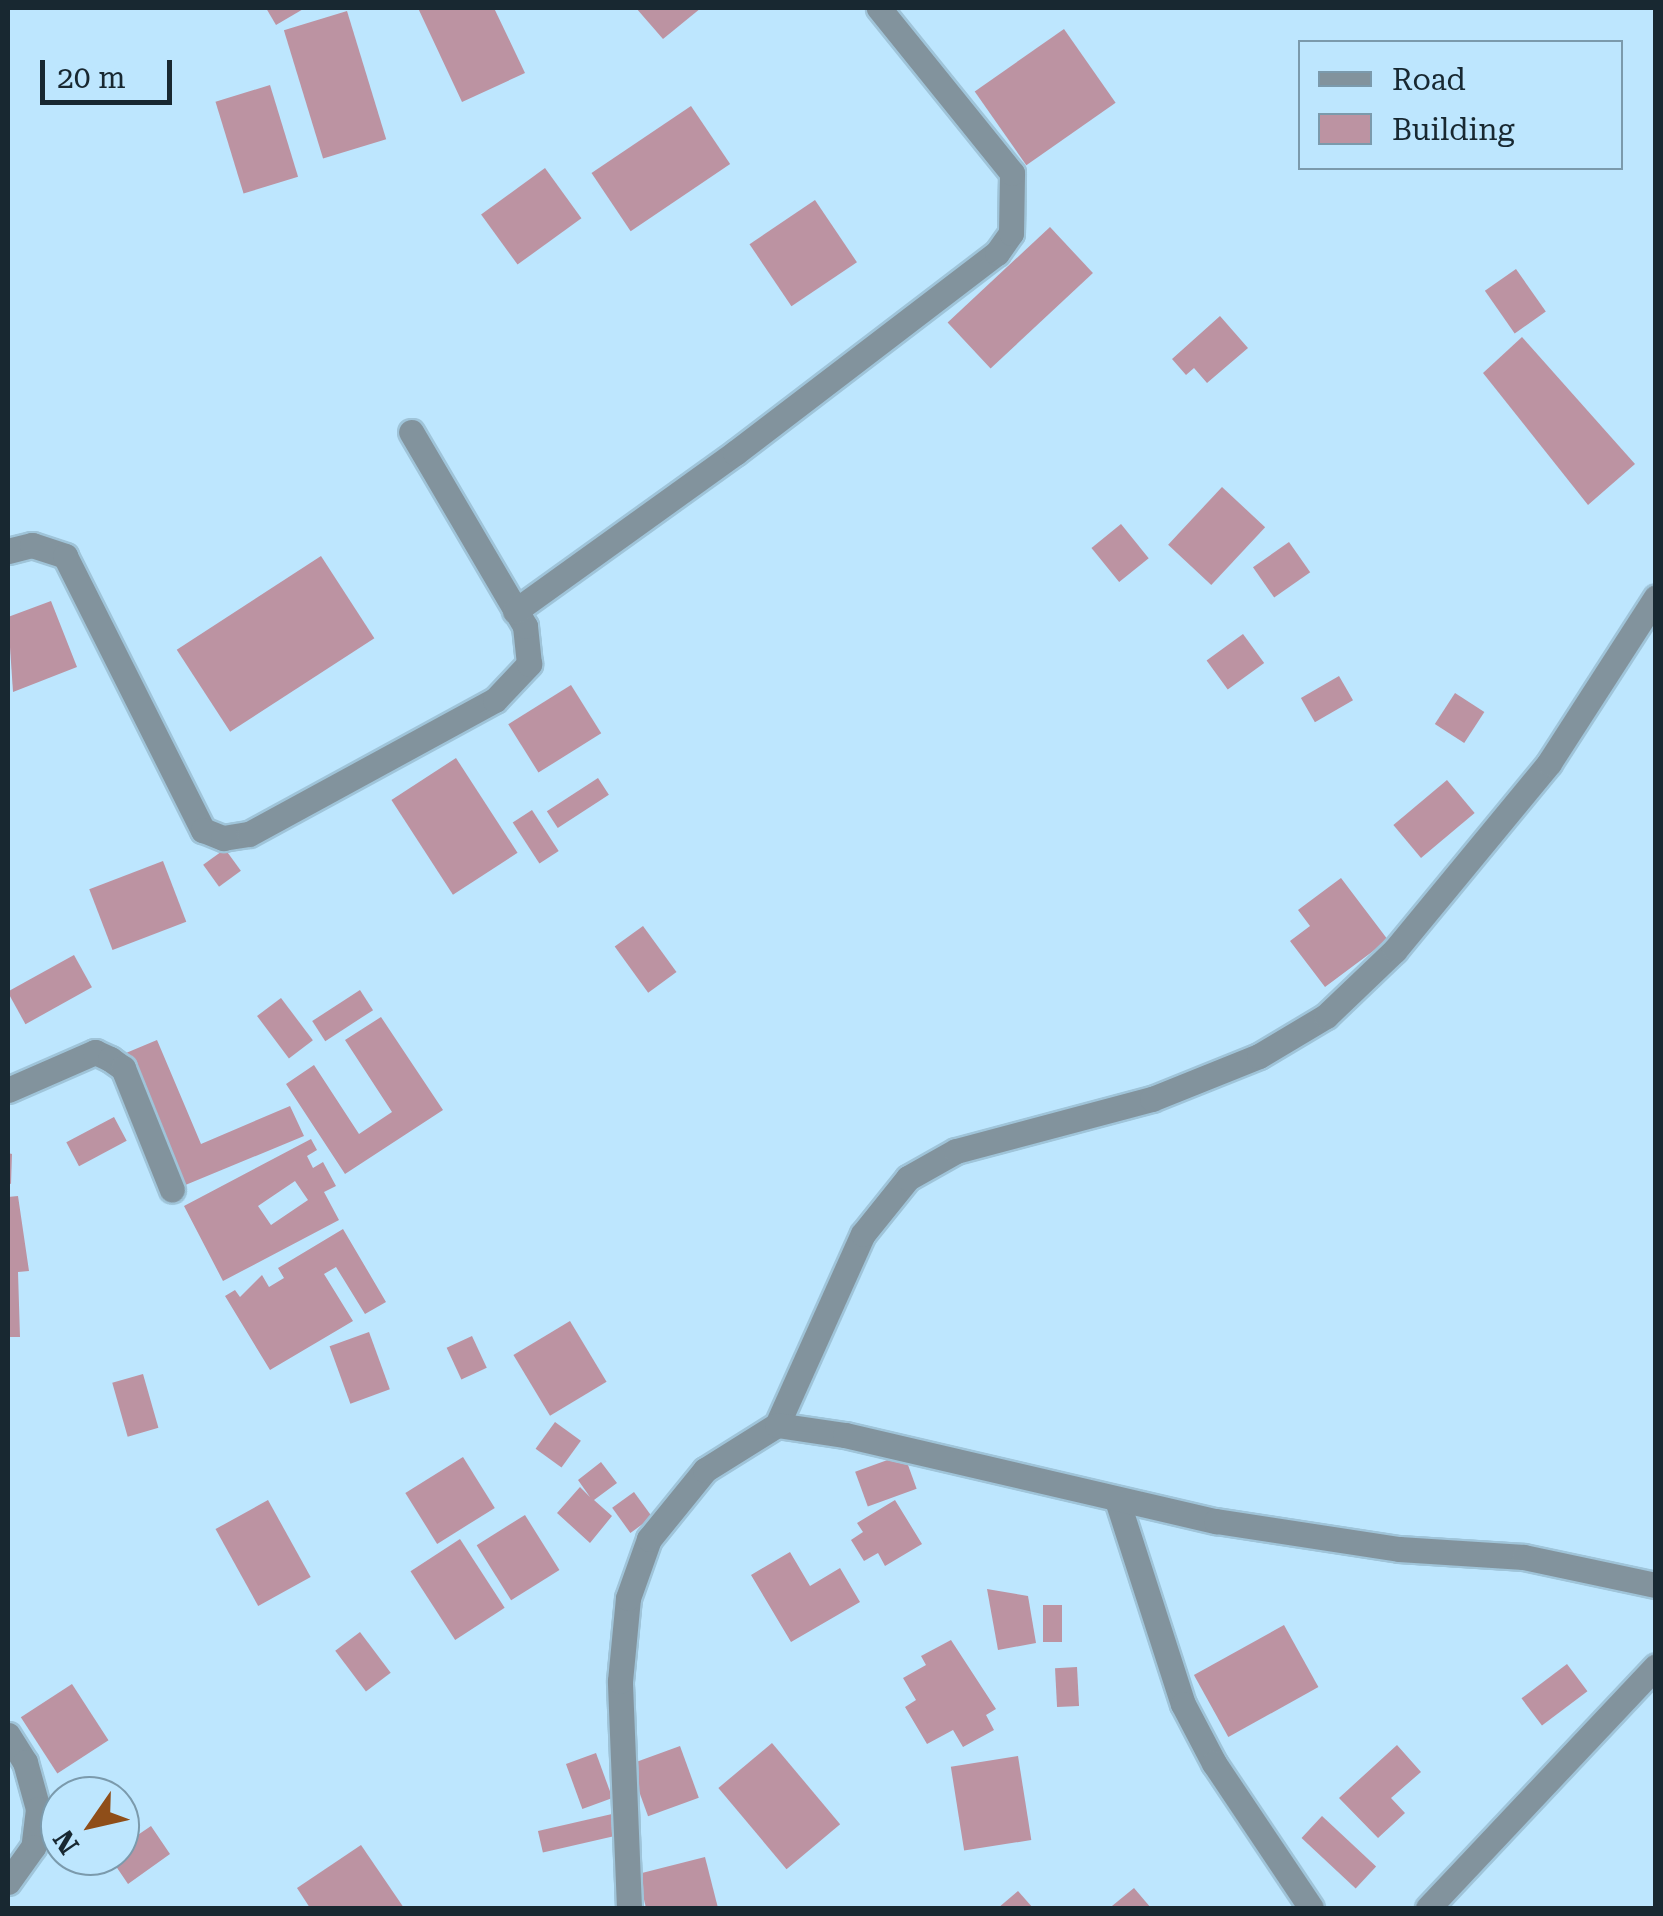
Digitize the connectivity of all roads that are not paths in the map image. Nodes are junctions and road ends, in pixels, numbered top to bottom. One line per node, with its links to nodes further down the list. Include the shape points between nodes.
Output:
1 (879, 8): 5 (street, via 1012,173 1012,232 997,253)
2 (410, 432): 5 (street)
3 (8, 551): 5 (street, via 51,548 81,576 190,808 203,830 223,838 250,834 494,700 529,664 525,626)
4 (1656, 597): 8 (street, via 1548,763 1394,950 1326,1016 1259,1056 1152,1099 956,1151 908,1178 863,1234)
5 (516, 611)
6 (8, 1090): 7 (street, via 95,1052 110,1058 122,1068)
7 (172, 1190)
8 (777, 1426): 9 (street, via 845,1435); 14 (street, via 706,1470 649,1539 628,1598 620,1681)
9 (1117, 1500): 10 (street, via 1399,1548 1524,1556); 15 (street, via 1183,1704 1214,1763)
10 (1656, 1585)
11 (1656, 1666): 16 (street)
12 (8, 1735): 13 (street, via 25,1762 38,1808 33,1847)
13 (8, 1882)
14 (629, 1908)
15 (1311, 1908)
16 (1428, 1908)

